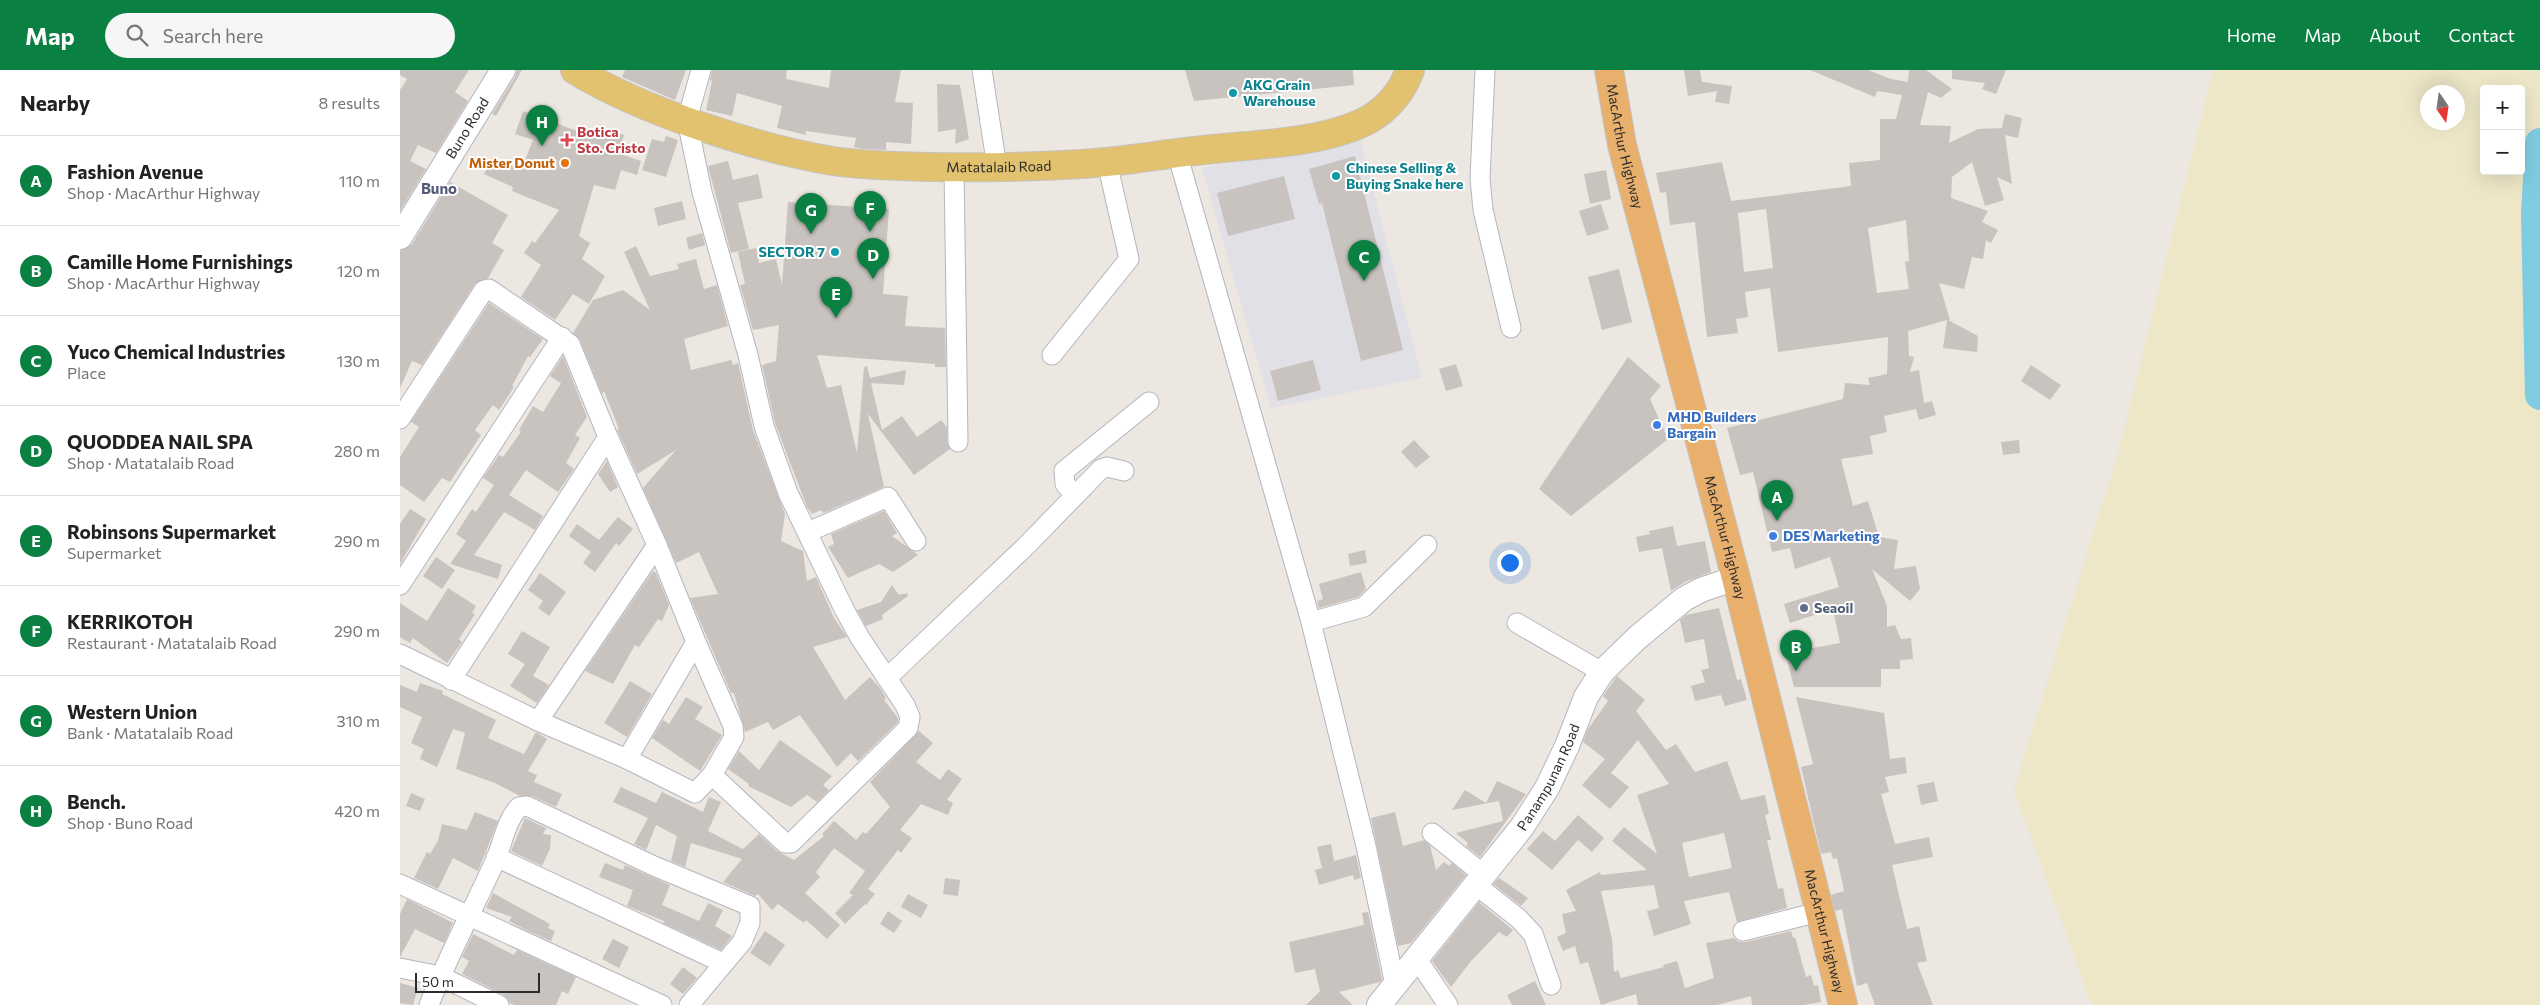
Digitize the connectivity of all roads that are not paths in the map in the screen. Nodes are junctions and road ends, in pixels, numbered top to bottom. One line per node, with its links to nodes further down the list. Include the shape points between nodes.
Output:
1 (503, 70): 13 (street, Buno Road)
2 (575, 70): 8 (main road, Matatalaib Road, via 632,99)
3 (701, 70): 8 (street)
4 (982, 70): 11 (street)
5 (1410, 70): 9 (main road, Matatalaib Road, via 1397,95 1386,106 1369,119 1334,133)
6 (1485, 70): 14 (street, via 1480,178 1483,210)
7 (1609, 70): 27 (highway, MacArthur Highway, via 1622,145)
8 (686, 120): 12 (main road, Matatalaib Road, via 760,144 833,161); 23 (street, via 764,426 788,493)
9 (1177, 153): 10 (main road, Matatalaib Road); 29 (street)
10 (1107, 162): 11 (main road, Matatalaib Road); 16 (street, via 1129,259)
11 (997, 167): 12 (main road, Matatalaib Road)
12 (954, 168): 20 (street)
13 (400, 238)
14 (1511, 328)
15 (562, 337): 18 (street, via 489,289 484,290); 19 (street, via 570,344); 28 (street)
16 (1052, 355)
17 (1149, 402): 22 (street, via 1064,471 1065,484)
18 (400, 419)
19 (608, 437): 25 (street); 35 (street)
20 (958, 442)
21 (1124, 471): 22 (street, via 1101,469)
22 (1075, 496): 34 (street)
23 (808, 532): 24 (street, via 888,497); 34 (street, via 844,610)
24 (916, 540)
25 (657, 545): 31 (street); 36 (street)
26 (1427, 545): 29 (street, via 1364,607)
27 (1736, 578): 33 (street, Panampunan Road, via 1684,599); 43 (highway, MacArthur Highway)
28 (400, 585)
29 (1311, 622): 51 (street, via 1366,846)
30 (1517, 623): 33 (street)
31 (696, 642): 37 (street); 38 (street, via 735,734)
32 (400, 654): 35 (street)
33 (1602, 672): 41 (street, Panampunan Road, via 1586,697 1547,788 1522,827)
34 (887, 678): 38 (street, via 905,705 910,717 908,728 791,843 785,843)
35 (451, 680): 36 (street)
36 (538, 721): 37 (street)
37 (627, 758): 38 (street, via 695,793)
38 (712, 775)
39 (1432, 834): 41 (street)
40 (496, 857): 44 (street); 47 (street); 47 (street, via 513,813 526,806 654,866 750,906 747,933)
41 (1480, 880): 46 (street, Panampunan Road); 50 (street, via 1533,934)
42 (400, 884): 44 (street)
43 (1819, 912): 45 (street); 57 (highway, MacArthur Highway)
44 (470, 915): 49 (street); 54 (street)
45 (1743, 931)
46 (1417, 958): 51 (street, Panampunan Road); 56 (street)
47 (723, 963): 55 (street)
48 (400, 968): 49 (street)
49 (440, 976): 52 (street); 53 (street)
50 (1551, 985)
51 (1385, 999)
52 (429, 1005)
53 (498, 1005)
54 (662, 1005)
55 (689, 1005)
56 (1448, 1005)
57 (1843, 1005)

